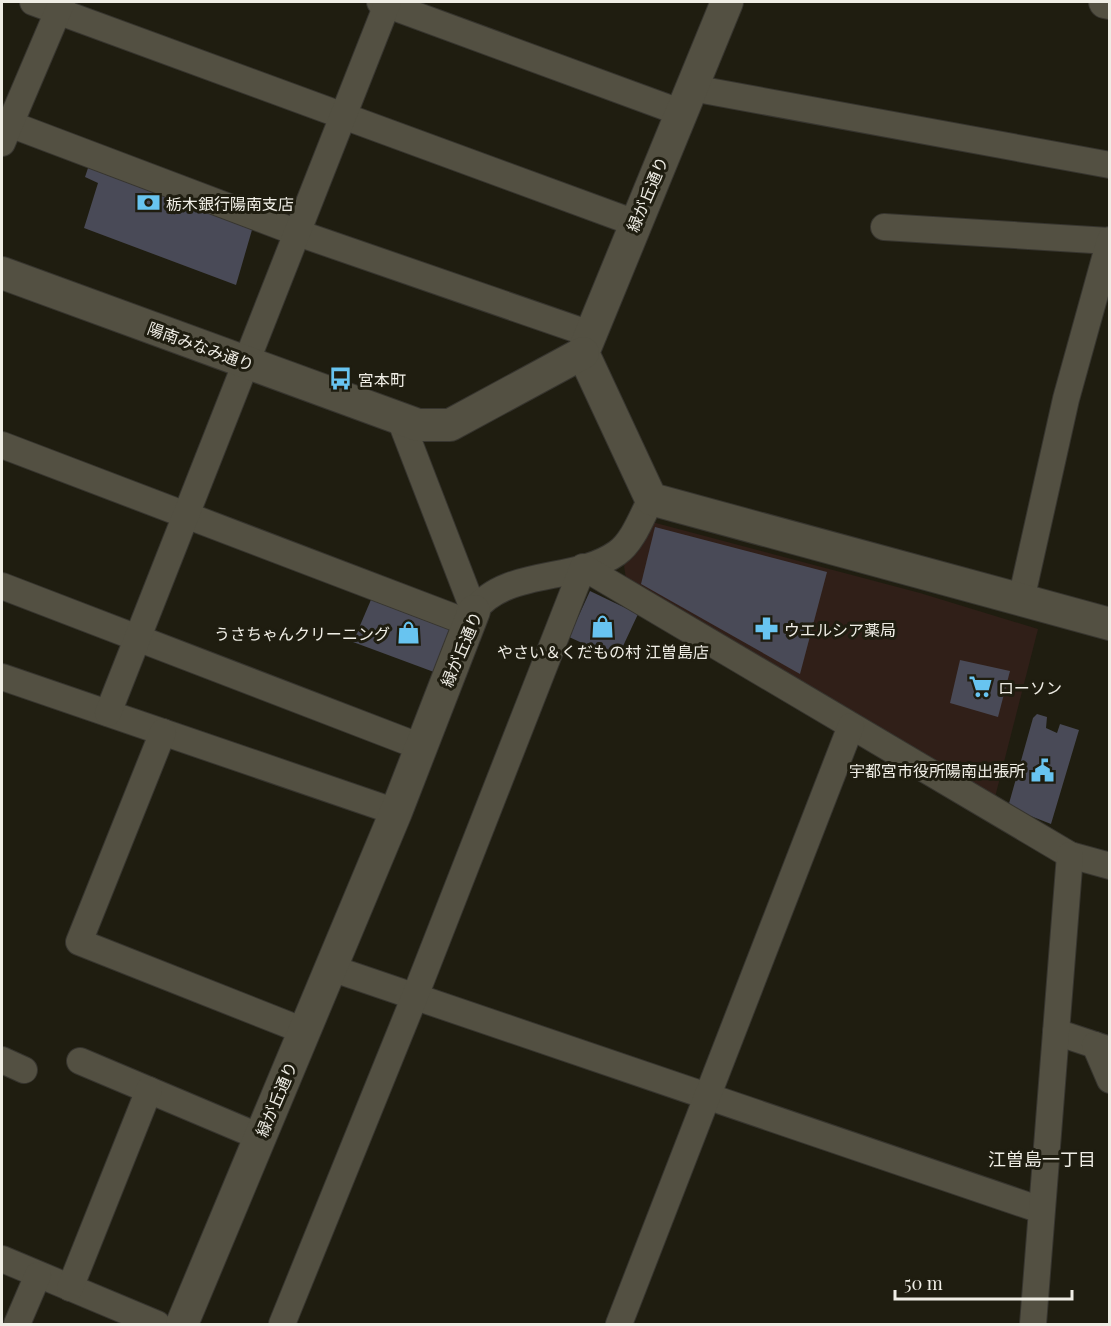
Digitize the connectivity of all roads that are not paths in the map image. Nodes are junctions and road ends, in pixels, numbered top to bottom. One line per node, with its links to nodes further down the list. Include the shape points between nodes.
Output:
1 (33, 2): 4 (street)
2 (385, 2): 5 (street); 6 (street)
3 (728, 2): 5 (street, 緑が丘通り)
4 (60, 6): 6 (street); 7 (street)
5 (687, 100): 8 (street); 9 (street, 緑が丘通り)
6 (344, 115): 9 (street); 11 (street)
7 (4, 129): 11 (street)
8 (1110, 165)
9 (635, 223): 14 (street, 緑が丘通り)
10 (884, 227): 12 (street)
11 (298, 233): 14 (street); 15 (street)
12 (1109, 240): 22 (street, via 1066,399)
13 (2, 273): 15 (street, 陽南みなみ通り)
14 (587, 344): 16 (street, 陽南みなみ通り, via 450,425 426,426); 18 (street)
15 (248, 363): 16 (street, 陽南みなみ通り); 19 (street)
16 (400, 419): 23 (street)
17 (2, 445): 19 (street)
18 (651, 499): 20 (street, 緑が丘通り, via 624,547); 22 (street)
19 (188, 514): 23 (street); 25 (street)
20 (583, 567): 23 (street, 緑が丘通り, via 492,593); 28 (street); 35 (street)
21 (2, 586): 25 (street)
22 (1021, 600): 24 (street)
23 (472, 617): 30 (street, 緑が丘通り)
24 (1110, 624)
25 (138, 637): 27 (street); 30 (street)
26 (2, 678): 27 (street)
27 (108, 713): 29 (street)
28 (851, 726): 32 (street); 42 (street)
29 (163, 732): 31 (street); 36 (street, via 79,942)
30 (422, 747): 31 (street, 緑が丘通り)
31 (396, 812): 34 (street, 緑が丘通り)
32 (1070, 855): 33 (street); 37 (street)
33 (1110, 866)
34 (331, 968): 35 (street); 36 (street, 緑が丘通り)
35 (415, 996): 42 (street); 51 (street)
36 (304, 1030): 43 (street, 緑が丘通り)
37 (1056, 1032): 38 (street); 44 (street)
38 (1102, 1048): 40 (street)
39 (80, 1061): 41 (street)
40 (1110, 1080)
41 (149, 1090): 43 (street); 47 (street)
42 (706, 1096): 44 (street); 52 (street)
43 (260, 1137): 50 (street, 緑が丘通り)
44 (1041, 1210): 53 (street)
45 (2, 1259): 46 (street)
46 (38, 1275): 47 (street); 48 (street)
47 (69, 1288): 49 (street)
48 (17, 1324)
49 (157, 1324)
50 (182, 1324)
51 (282, 1324)
52 (619, 1324)
53 (1033, 1324)

